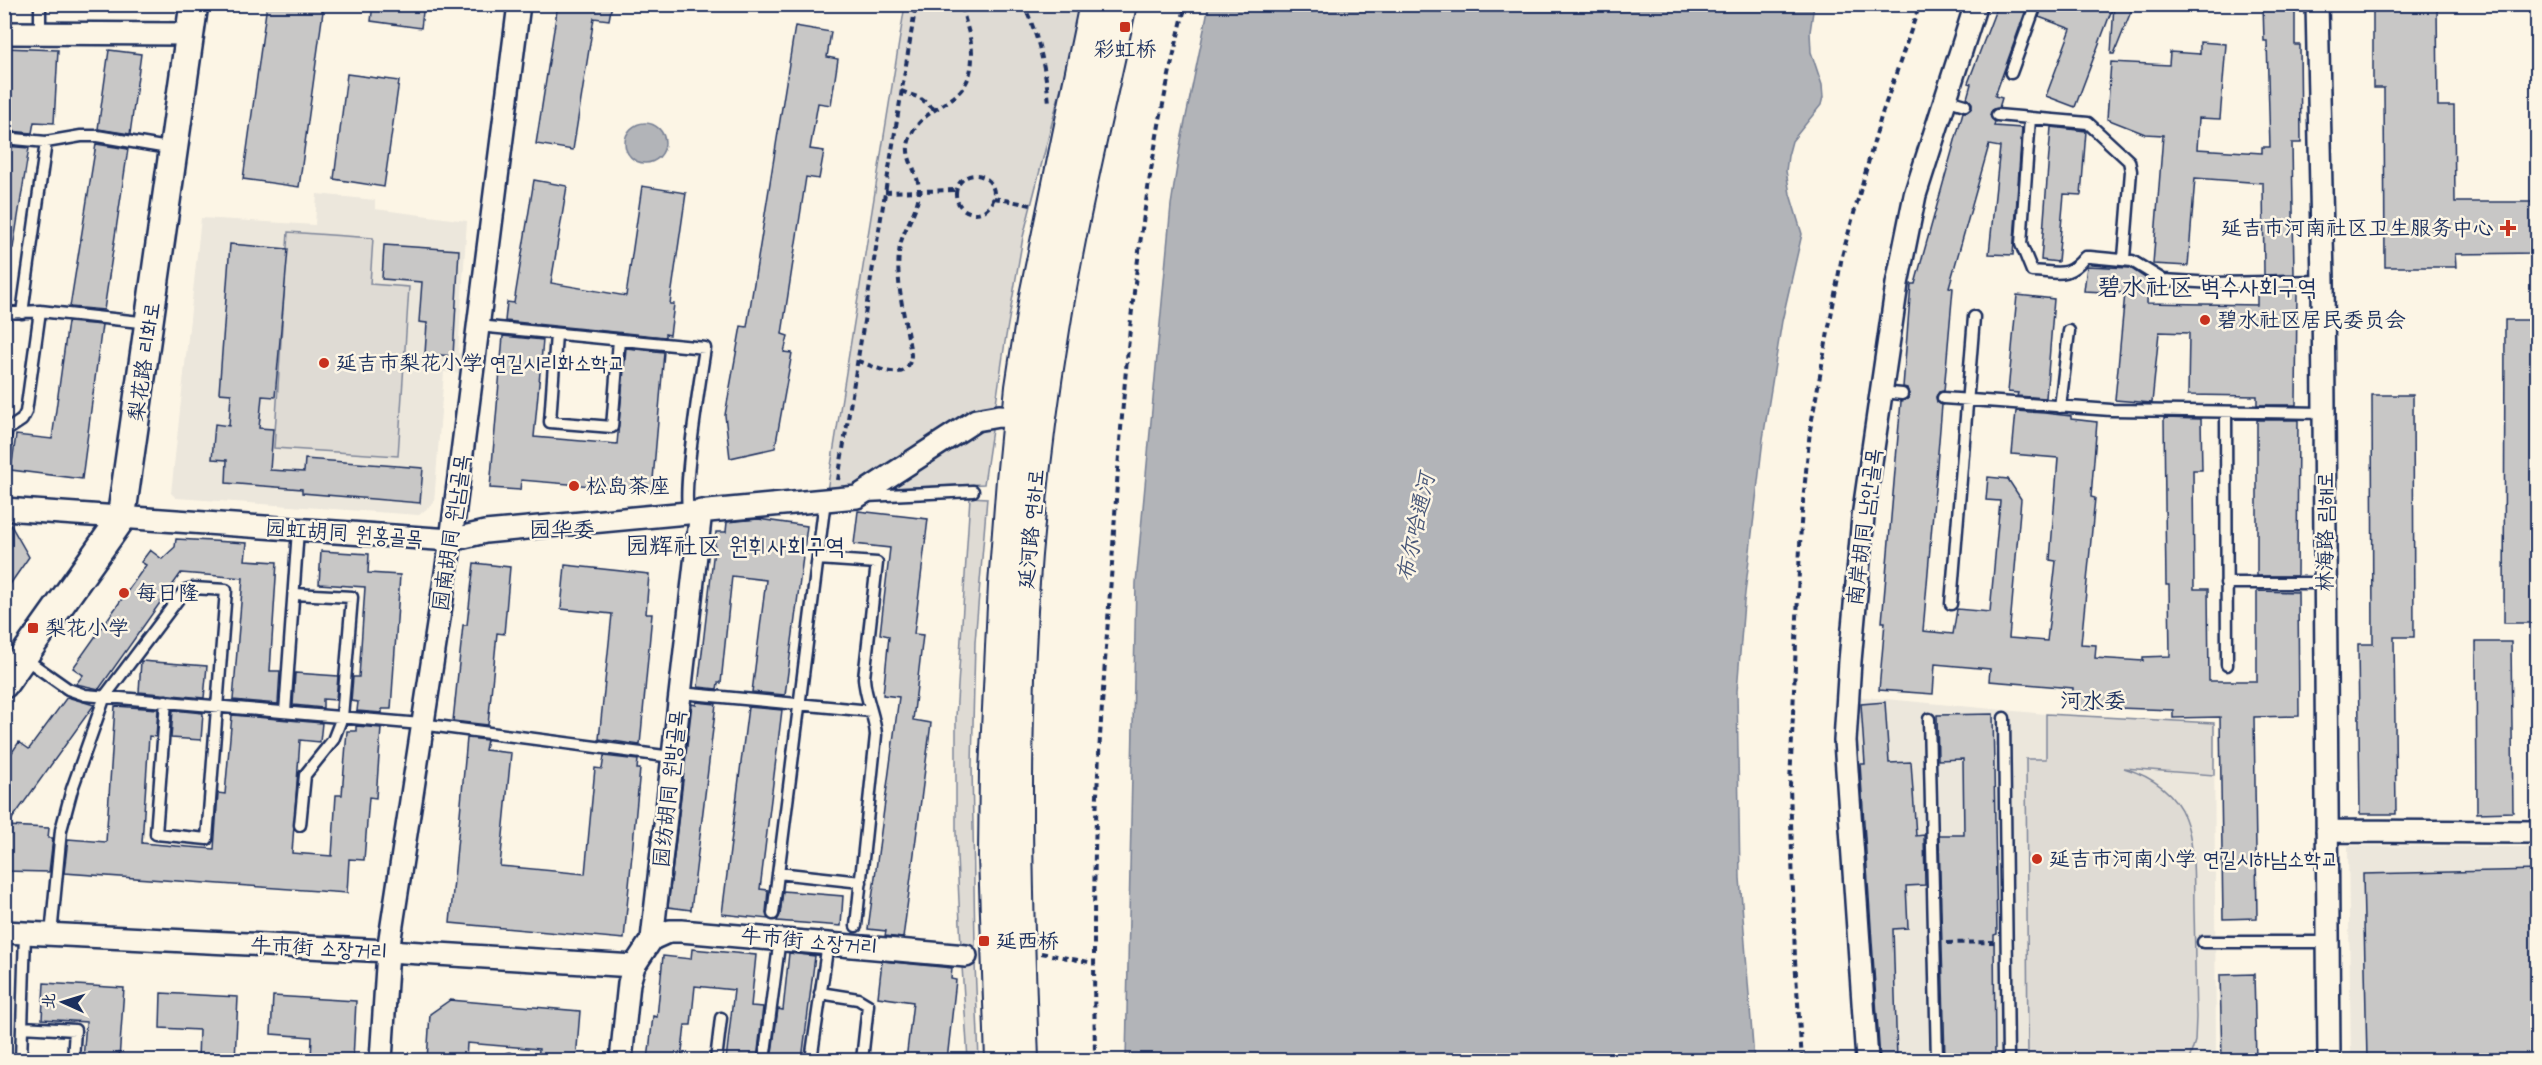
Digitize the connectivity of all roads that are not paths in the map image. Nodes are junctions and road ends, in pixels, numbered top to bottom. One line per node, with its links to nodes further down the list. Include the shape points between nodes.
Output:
1 (40, 4): 10 (lane)
2 (194, 4): 11 (street, 梨花路 리화로)
3 (519, 4): 25 (street, 园南胡同 원남골목)
4 (1095, 4): 34 (main road, 延河路 연하로, via 1035,296)
5 (1121, 4): 93 (main road, 延河路 연하로, via 1054,329 1026,565 1017,776)
6 (1976, 4): 94 (street, 南岸胡同 남안골목, via 1955,102 1915,195 1897,284 1892,393 1863,518 1845,741)
7 (2036, 4): 12 (lane)
8 (2317, 4): 19 (street, 林海路 림해로)
9 (4, 33): 10 (street)
10 (40, 33): 11 (street)
11 (190, 34): 17 (street, 梨花路 리화로)
12 (2011, 73)
13 (1997, 115): 14 (lane)
14 (2030, 118): 18 (lane, via 2088,123 2129,161); 18 (lane, via 2020,244 2032,270 2067,273 2085,257)
15 (4, 138): 16 (lane)
16 (46, 142): 17 (lane, via 97,136); 22 (lane)
17 (174, 149): 24 (street, 梨花路 리화로)
18 (2124, 258): 19 (lane, via 2163,280)
19 (2323, 281): 33 (street, 林海路 림해로)
20 (40, 311): 22 (lane); 24 (lane); 35 (lane, via 26,412 22,420 7,430)
21 (4, 313): 22 (lane)
22 (22, 314)
23 (1974, 316): 30 (lane)
24 (150, 323): 41 (street, 梨花路 리화로)
25 (478, 326): 27 (lane); 43 (street, 园南胡同 원남골목)
26 (2069, 331): 31 (lane)
27 (556, 334): 28 (lane); 28 (lane, via 550,422 612,427)
28 (619, 339): 40 (lane, via 705,348 688,482 687,508)
29 (1943, 398): 30 (lane)
30 (1967, 400): 31 (lane); 48 (lane)
31 (2060, 407): 32 (lane)
32 (2226, 412): 33 (lane); 46 (lane)
33 (2324, 413): 45 (street, 林海路 림해로)
34 (1019, 417): 37 (street, 园虹胡同 원홍골목, via 976,420); 92 (main road, 延河路 연하로, via 996,725 994,856)
35 (4, 441)
36 (972, 491): 37 (lane)
37 (856, 497): 38 (street, 园虹胡同 원홍골목)
38 (830, 499): 40 (street, 园虹胡同 원홍골목); 44 (lane)
39 (4, 509): 41 (street, 园虹胡同 원홍골목)
40 (695, 511): 43 (street, 园虹胡同 원홍골목, via 485,532); 52 (street, 园纺胡同 원방골목)
41 (121, 519): 42 (street, 园虹胡同 원홍골목); 49 (street, 梨花路 리화로)
42 (298, 530): 43 (street, 园虹胡同 원홍골목); 47 (lane)
43 (451, 540): 62 (street, 园南胡同 원남골목)
44 (818, 559): 55 (lane); 57 (lane, via 877,563 864,678)
45 (2325, 583): 46 (lane); 65 (street, 林海路 림해로)
46 (2226, 584): 50 (lane)
47 (294, 594): 58 (lane); 59 (lane, via 352,597)
48 (1951, 604)
49 (22, 658): 51 (street, 梨花路 리화로); 53 (lane, via 68,689)
50 (2227, 665)
51 (4, 684)
52 (680, 693): 55 (lane); 63 (street, 园纺胡同 원방골목)
53 (105, 696): 54 (lane); 56 (lane, via 185,590 226,590); 72 (lane, via 61,830)
54 (166, 701): 56 (lane); 56 (lane, via 156,834 207,839)
55 (799, 704): 57 (lane); 67 (lane)
56 (217, 706): 58 (lane)
57 (871, 711): 68 (lane, via 876,735)
58 (285, 712): 59 (lane)
59 (342, 717): 62 (lane); 64 (lane, via 333,740 304,775)
60 (2004, 718): 96 (lane)
61 (1929, 719): 95 (lane)
62 (422, 724): 63 (lane); 78 (street, 园南胡同 원남골목)
63 (672, 757): 74 (street, 园纺胡同 원방골목)
64 (300, 825)
65 (2327, 831): 66 (street); 76 (street, 林海路 림해로)
66 (2538, 832)
67 (778, 873): 68 (lane); 69 (lane)
68 (861, 882): 70 (lane)
69 (773, 914)
70 (856, 926)
71 (15, 933): 72 (street, 牛市街 소장거리); 83 (lane)
72 (51, 935): 78 (street, 牛市街 소장거리)
73 (780, 938): 74 (street, 牛市街 소장거리, via 669,931); 77 (street, 牛市街 소장거리); 89 (lane)
74 (652, 939): 80 (street, 园纺胡同 원방골목)
75 (2203, 942): 76 (lane)
76 (2328, 942): 97 (street, 林海路 림해로)
77 (828, 943): 79 (street, 牛市街 소장거리); 81 (lane)
78 (387, 951): 80 (street, 牛市街 소장거리); 86 (street, 园南胡同 원남골목)
79 (966, 956)
80 (634, 966): 87 (street, 园纺胡同 원방골목)
81 (820, 993): 90 (lane); 91 (lane, via 858,999 868,1005)
82 (721, 1018): 88 (lane)
83 (22, 1027): 84 (lane); 85 (lane, via 75,1030)
84 (21, 1060)
85 (73, 1060)
86 (381, 1060)
87 (621, 1060)
88 (716, 1060)
89 (764, 1060)
90 (811, 1060)
91 (862, 1060)
92 (1001, 1060)
93 (1023, 1060)
94 (1867, 1060)
95 (1937, 1060)
96 (2008, 1060)
97 (2329, 1060)

